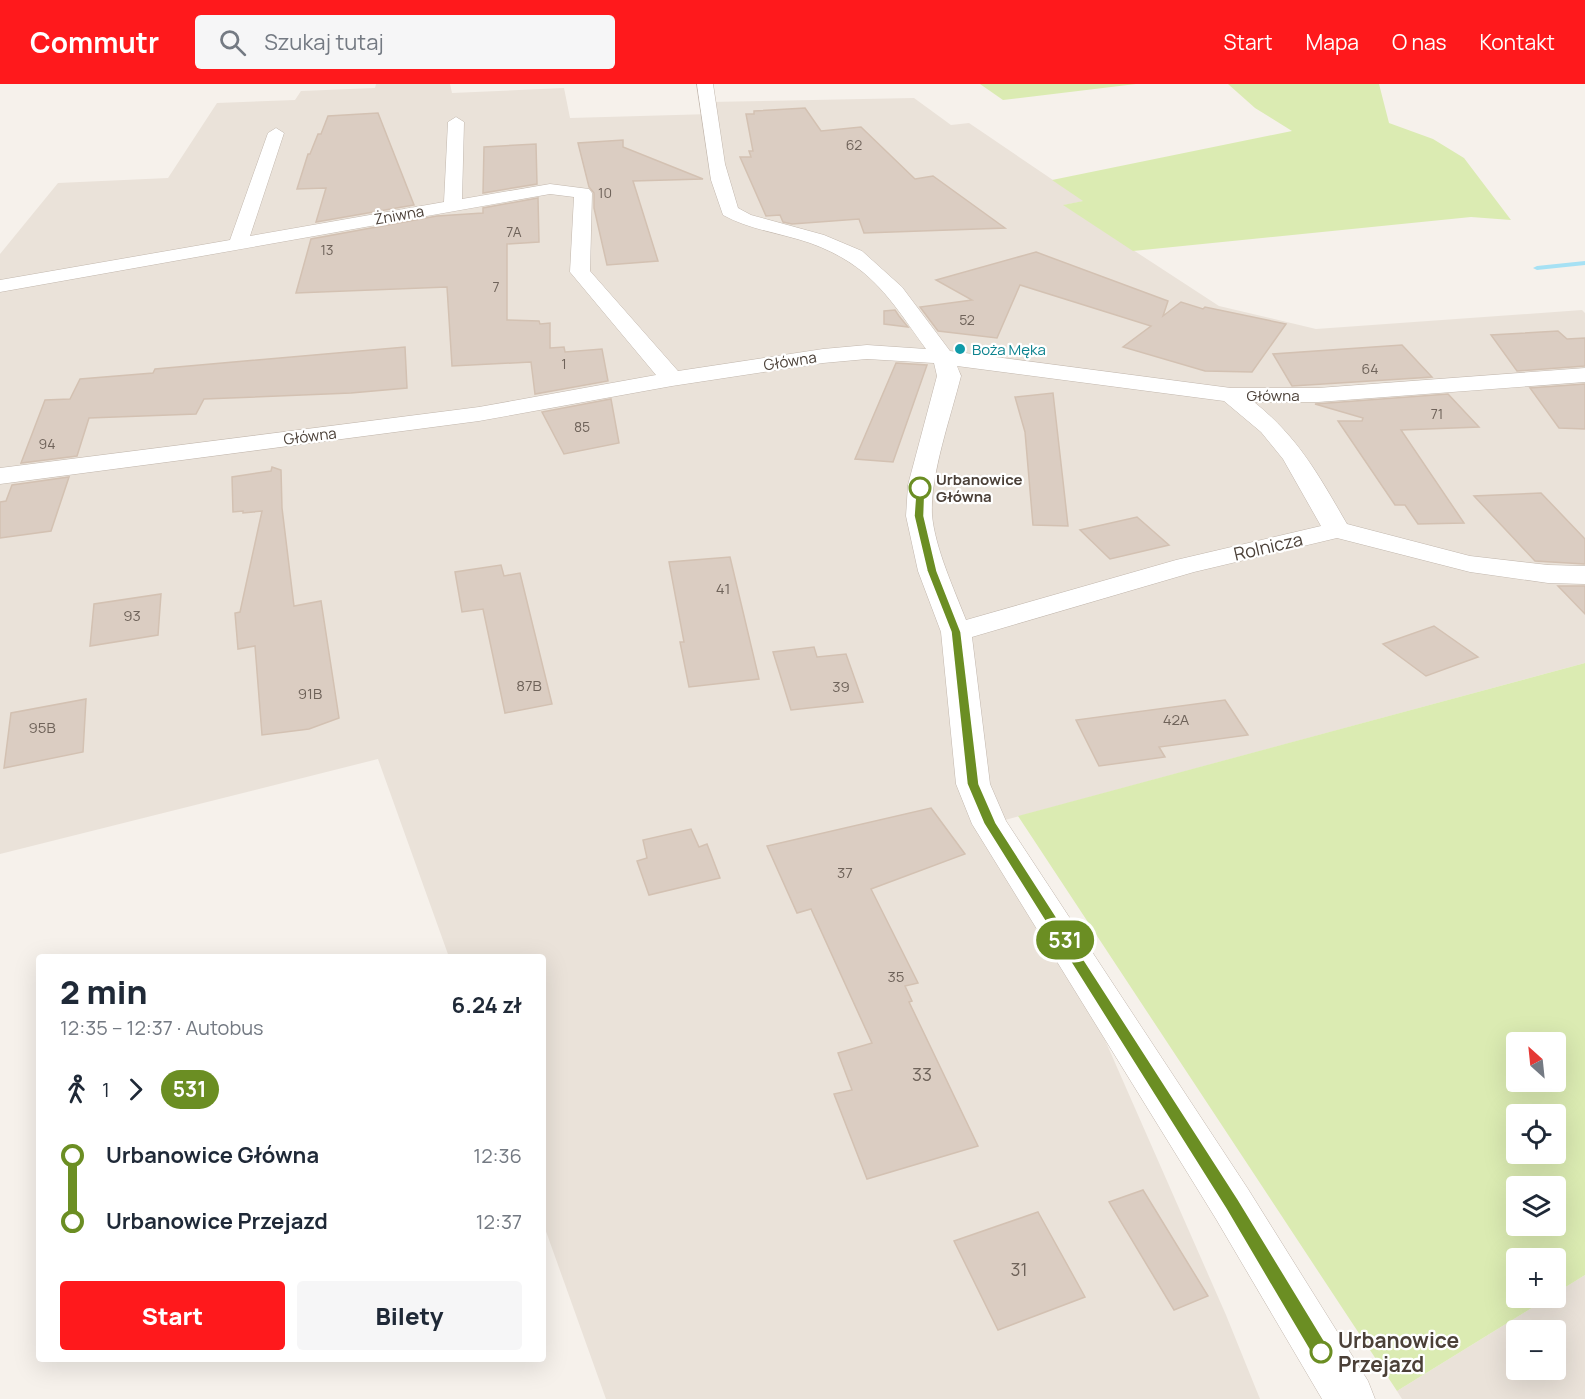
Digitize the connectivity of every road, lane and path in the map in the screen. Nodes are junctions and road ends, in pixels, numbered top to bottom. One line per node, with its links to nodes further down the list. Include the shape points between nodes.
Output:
1 (705, 84): 7 (street, via 717,170 730,211 855,255 895,291)
2 (456, 122): 4 (street)
3 (276, 133): 5 (street)
4 (453, 206): 5 (street, Żniwna); 9 (street, Żniwna, via 550,189 583,193 580,272)
5 (238, 244): 6 (street, Żniwna)
6 (0, 286)
7 (943, 357): 9 (street, Główna, via 849,353); 10 (street, Główna); 14 (street, via 949,376 918,509 932,571)
8 (1585, 375): 10 (street, Główna, via 1318,395)
9 (672, 379): 11 (street, Główna, via 479,414)
10 (1231, 395): 12 (street, via 1270,427 1294,456)
11 (0, 476)
12 (1337, 530): 13 (street, Rolnicza, via 1470,564 1548,574); 14 (street, Rolnicza, via 1186,566)
13 (1585, 574)
14 (956, 632): 15 (street, via 973,784 990,824 1232,1204)
15 (1350, 1399)

